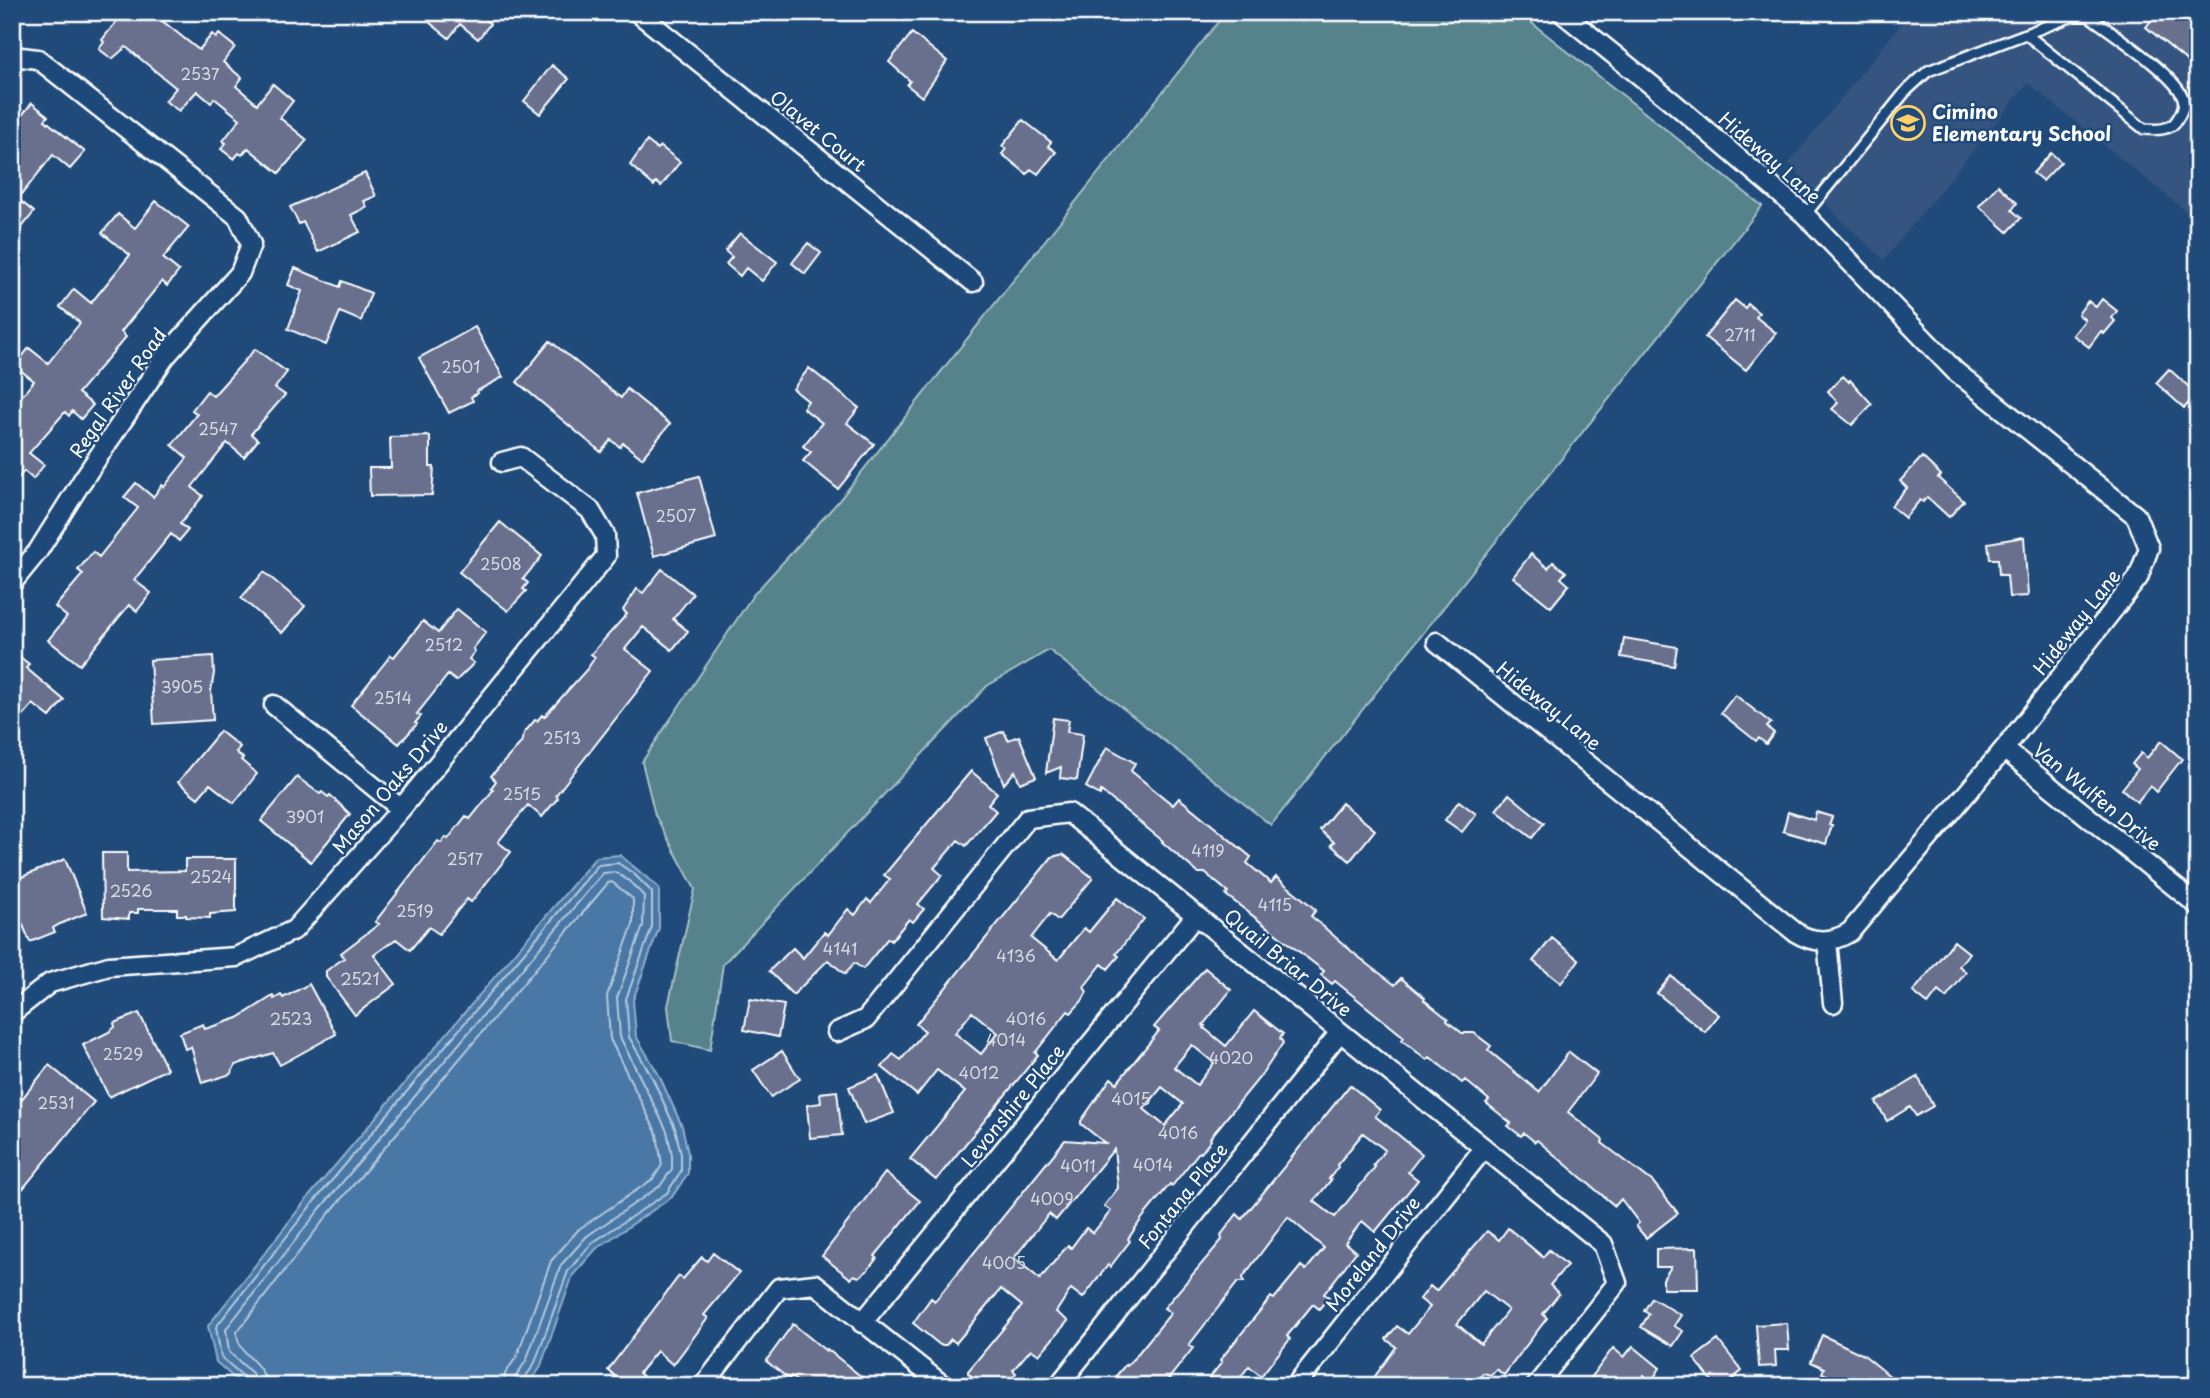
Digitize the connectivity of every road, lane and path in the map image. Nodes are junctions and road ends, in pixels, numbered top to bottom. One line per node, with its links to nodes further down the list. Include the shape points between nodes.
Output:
1 (637, 12): 6 (street, Olavet Court)
2 (1569, 15): 5 (street, Hideway Lane)
3 (2026, 34): 3 (lane, via 2144,129 2160,130 2176,123 2183,98 2172,80 2089,16 2073,16); 5 (lane, via 1928,71 1905,92)
4 (12, 56): 8 (street, Regal River Road, via 38,59 238,217 251,244 240,272 165,357 38,551)
5 (1805, 215): 11 (street, Hideway Lane, via 1955,371 2136,516 2149,548 2138,578)
6 (973, 282)
7 (502, 462): 12 (street, Mason Oaks Drive, via 521,457 590,510 605,535 606,556)
8 (12, 583)
9 (1437, 642): 15 (street, Hideway Lane, via 1795,932)
10 (274, 705): 12 (street)
11 (2004, 749): 13 (street, Van Wulfen Drive); 15 (street, Hideway Lane, via 1850,932)
12 (401, 809): 17 (street, Mason Oaks Drive, via 294,930 236,957 108,966 50,983)
13 (2196, 904)
14 (1196, 915): 18 (street, Quail Briar Drive, via 1069,813 1028,818 866,1019); 19 (street, Quail Briar Drive); 21 (street, Levonshire Place)
15 (1827, 941): 16 (street)
16 (1833, 1003)
17 (12, 1013)
18 (837, 1032)
19 (1340, 1032): 20 (street, Quail Briar Drive); 24 (street, Fontana Place)
20 (1484, 1148): 25 (street, Moreland Drive); 26 (street, Quail Briar Drive, via 1602,1244 1617,1283)
21 (863, 1323): 22 (street, via 815,1284 779,1288); 23 (street)
22 (703, 1386)
23 (944, 1386)
24 (1058, 1386)
25 (1295, 1386)
26 (1535, 1386)

